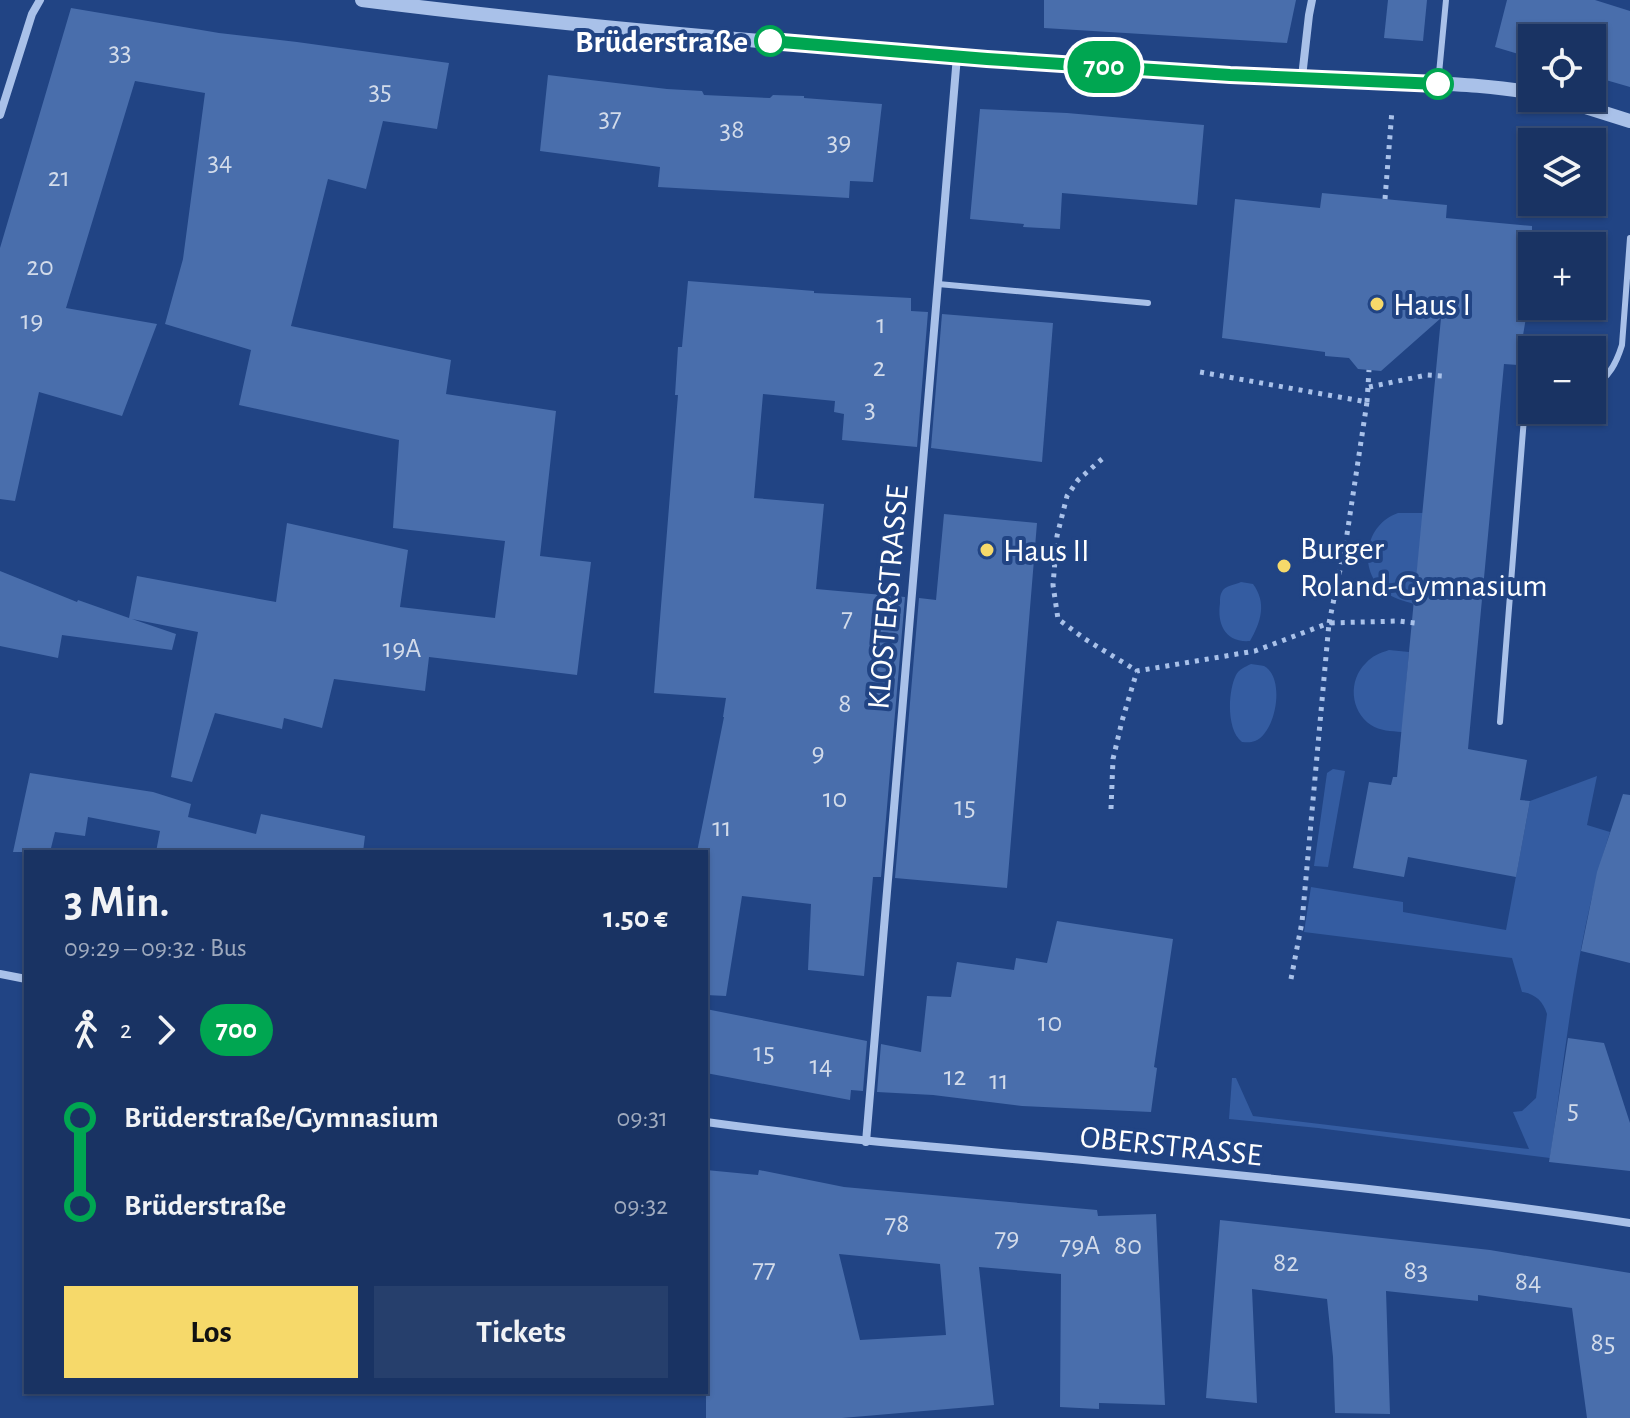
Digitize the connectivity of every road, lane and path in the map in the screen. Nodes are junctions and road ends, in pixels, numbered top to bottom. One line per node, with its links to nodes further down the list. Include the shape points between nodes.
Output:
1 (40, 0): 11 (street)
2 (362, 0): 5 (street)
3 (1312, 0): 6 (street)
4 (1446, 0): 8 (lane)
5 (957, 56): 6 (street); 15 (street, KLOSTERSTRASSE)
6 (1302, 77): 7 (street)
7 (1394, 82): 8 (street); 13 (path)
8 (1438, 84): 9 (street)
9 (1518, 90)
10 (1603, 112): 12 (street)
11 (0, 115)
12 (1630, 121)
13 (1385, 199)
14 (1630, 238): 20 (lane, via 1622,345)
15 (938, 284): 16 (lane); 34 (street, KLOSTERSTRASSE)
16 (1148, 303)
17 (1369, 370): 21 (path)
18 (1200, 372): 22 (path)
19 (1443, 376): 21 (path)
20 (1606, 376)
21 (1369, 387): 22 (path)
22 (1367, 402): 25 (path)
23 (1524, 424): 28 (lane)
24 (1102, 459): 27 (path, via 1067,496 1053,585 1058,619)
25 (1329, 623): 26 (path); 27 (path, via 1255,651); 32 (path, via 1302,922)
26 (1415, 623)
27 (1137, 671): 29 (path, via 1113,759)
28 (1500, 722)
29 (1111, 809)
30 (0, 974): 31 (street)
31 (24, 979)
32 (1291, 979)
33 (708, 1122): 34 (street, OBERSTRASSE)
34 (866, 1142): 35 (street, OBERSTRASSE, via 1381,1190)
35 (1630, 1223)

